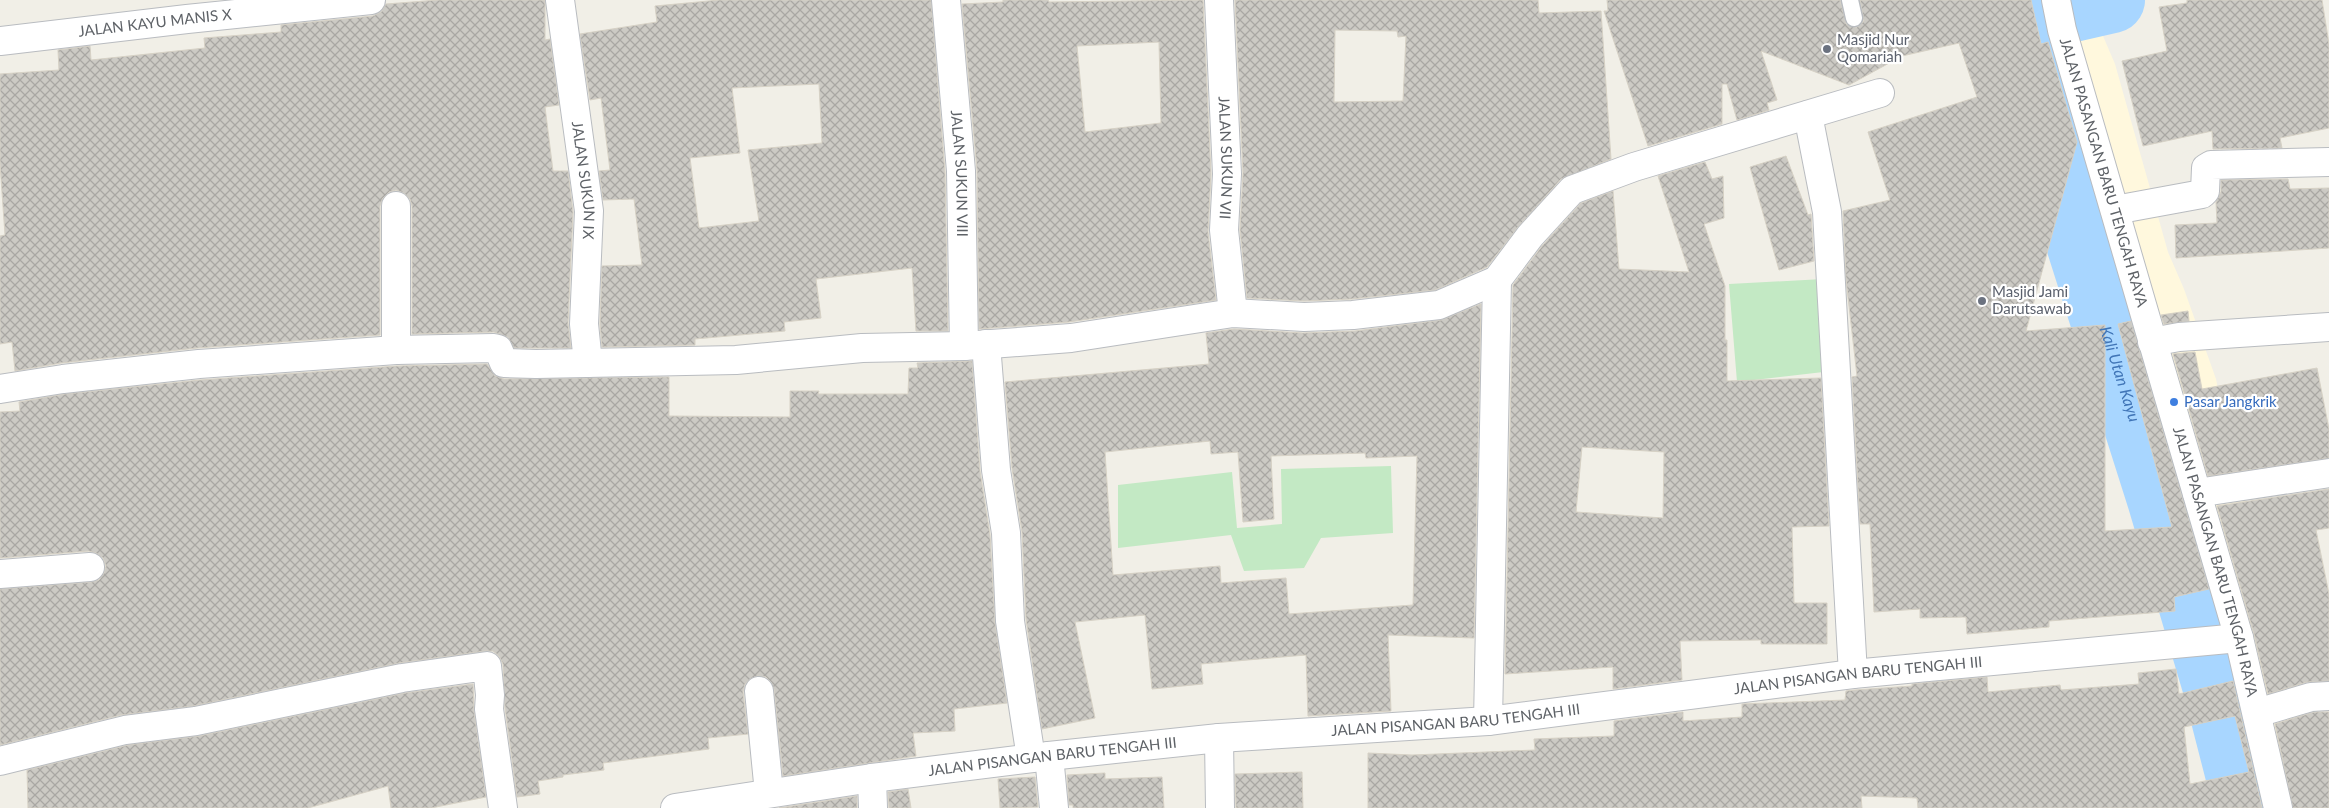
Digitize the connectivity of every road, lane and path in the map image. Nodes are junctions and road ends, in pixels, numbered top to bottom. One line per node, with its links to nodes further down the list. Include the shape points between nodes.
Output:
1 (371, 0): 7 (street, JALAN KAYU MANIS X)
2 (560, 0): 21 (street, JALAN SUKUN IX, via 589,211 584,324)
3 (946, 0): 19 (street, JALAN SUKUN VIII)
4 (1219, 0): 16 (street, JALAN SUKUN VII, via 1227,174 1224,230)
5 (1850, 0): 8 (lane)
6 (2056, 0): 14 (street, JALAN PASANGAN BARU TENGAH RAYA)
7 (187, 9): 9 (street, JALAN KAYU MANIS X)
8 (1854, 18)
9 (0, 41)
10 (1880, 93): 11 (street)
11 (1808, 115): 15 (street, via 1634,167 1572,190 1530,236); 28 (street, via 1827,212)
12 (2329, 162): 14 (street, via 2211,165 2206,168 2205,191 2202,194)
13 (396, 206): 20 (street)
14 (2115, 210): 18 (street, JALAN PASANGAN BARU TENGAH RAYA)
15 (1497, 280): 16 (street, via 1439,305 1304,317); 32 (street)
16 (1233, 313): 19 (street, via 1071,338)
17 (2329, 327): 18 (street, via 2179,337)
18 (2152, 342): 24 (street, JALAN PASANGAN BARU TENGAH RAYA)
19 (975, 345): 21 (street, via 862,348 736,360); 34 (street, JALAN SUKUN VIII, via 1006,533 1010,621)
20 (396, 350): 21 (street, via 494,348 498,349 504,363); 22 (street, via 199,364)
21 (588, 363)
22 (0, 389)
23 (2329, 472): 24 (street)
24 (2197, 493): 27 (street, JALAN PASANGAN BARU TENGAH RAYA)
25 (90, 567): 26 (street)
26 (0, 574)
27 (2239, 638): 28 (street, JALAN PISANGAN BARU TENGAH III); 31 (street, JALAN PASANGAN BARU TENGAH RAYA)
28 (1853, 674): 32 (street, JALAN PISANGAN BARU TENGAH III)
29 (759, 691): 37 (street)
30 (2329, 696): 31 (street, via 2311,697)
31 (2257, 713): 43 (street, JALAN PASANGAN BARU TENGAH RAYA)
32 (1488, 721): 33 (street, JALAN PISANGAN BARU TENGAH III)
33 (1219, 738): 34 (street, JALAN PISANGAN BARU TENGAH III); 42 (street)
34 (1040, 757): 36 (street, JALAN PISANGAN BARU TENGAH III); 41 (street, JALAN SUKUN VIII)
35 (0, 761): 38 (street, via 125,730 196,721 402,678 487,666 489,709)
36 (872, 778): 37 (street, JALAN PISANGAN BARU TENGAH III); 40 (street)
37 (769, 793): 39 (street, JALAN PISANGAN BARU TENGAH III)
38 (503, 808)
39 (675, 808)
40 (873, 808)
41 (1054, 808)
42 (1220, 808)
43 (2278, 808)

